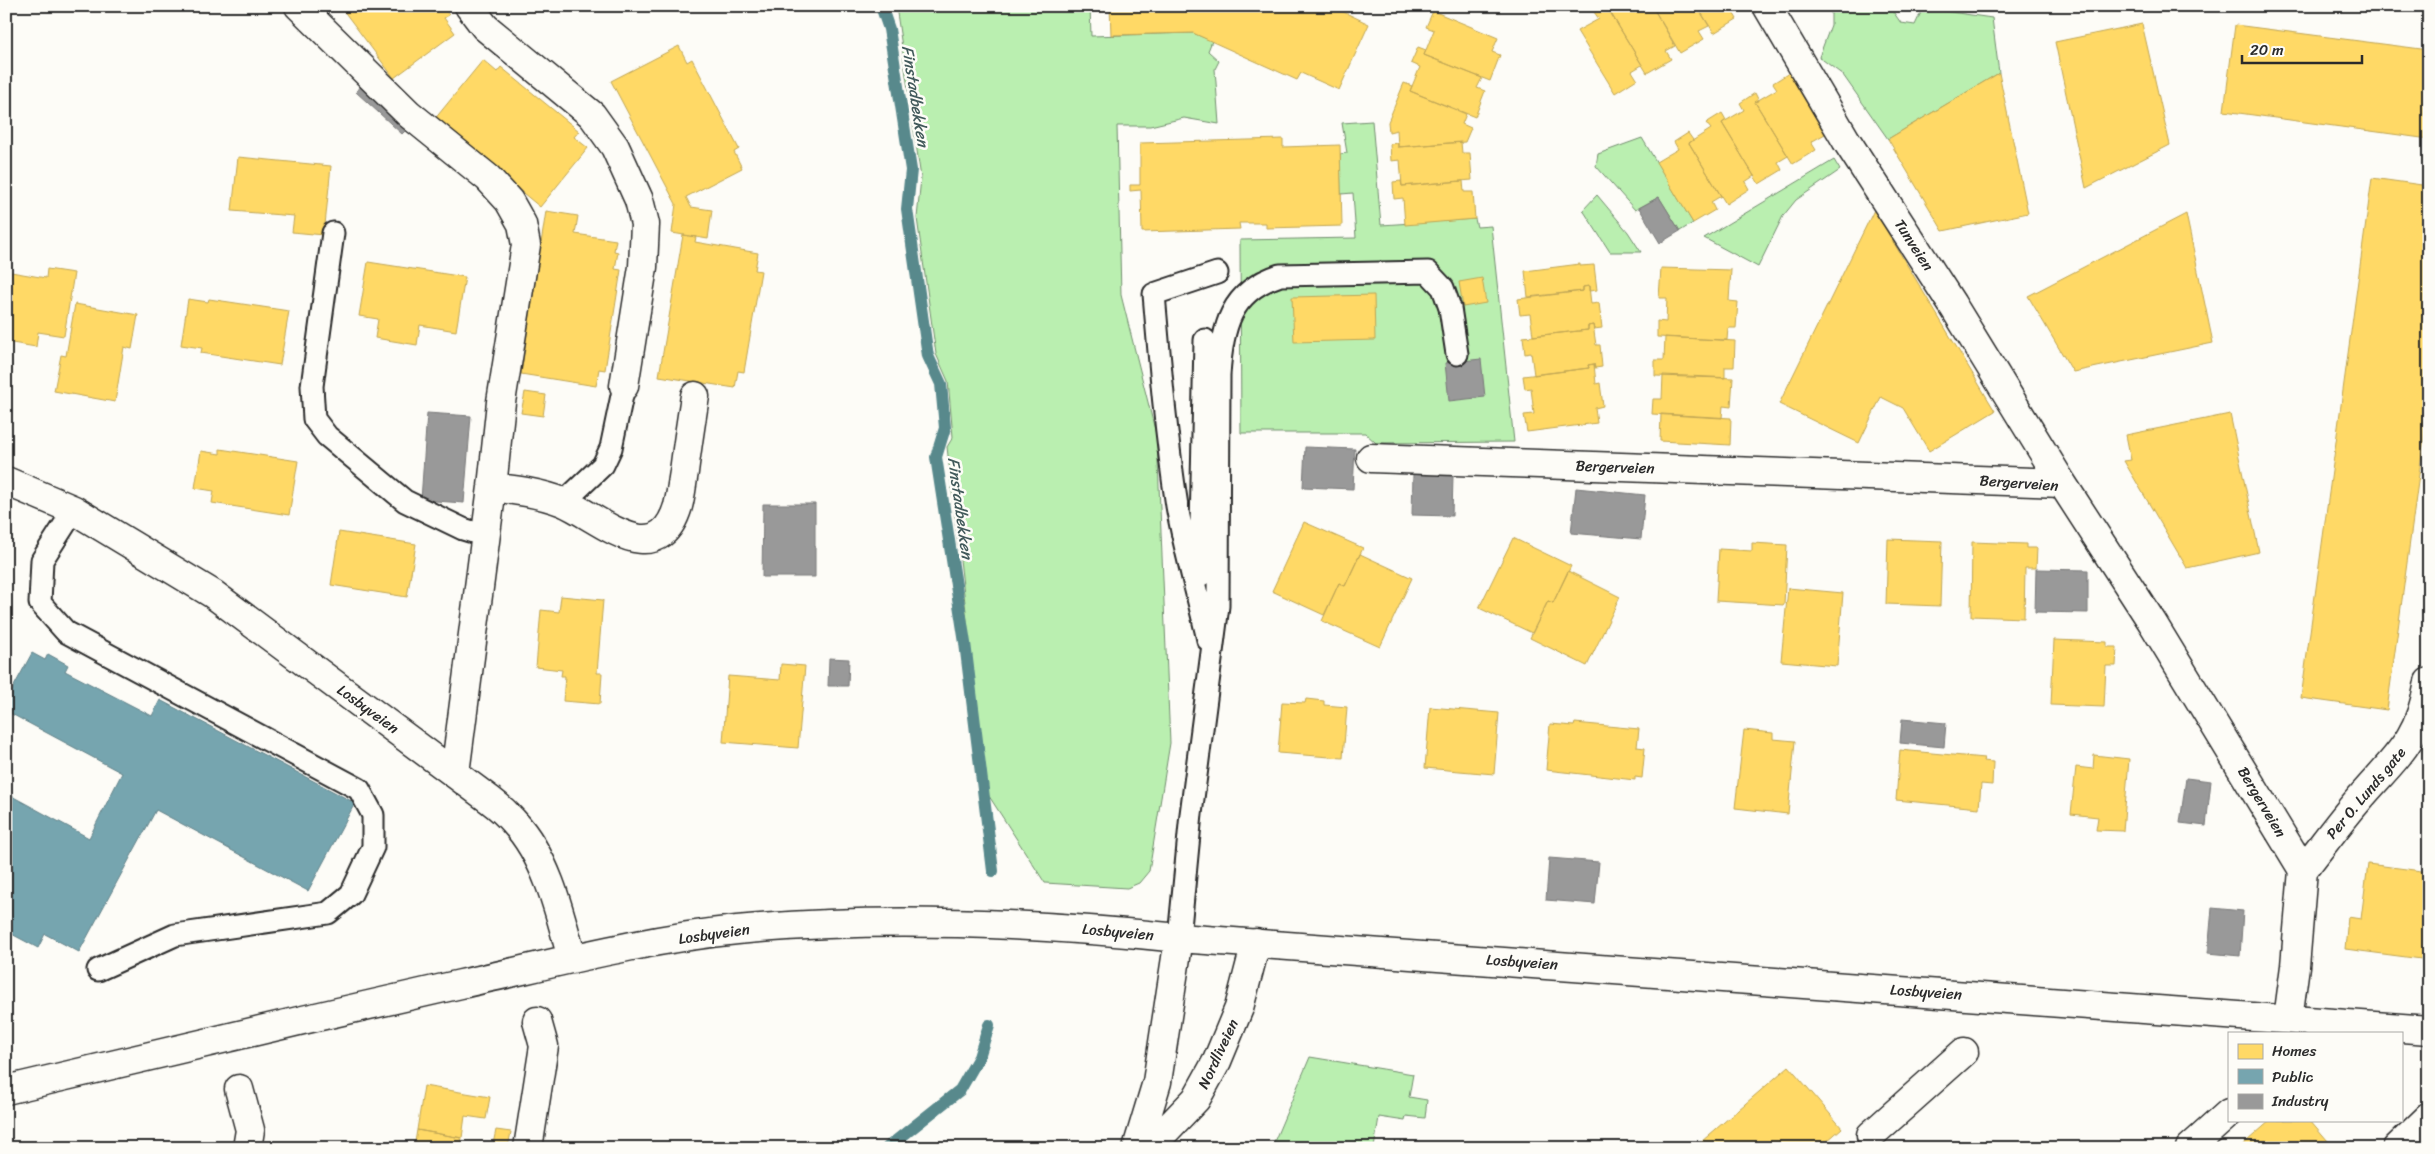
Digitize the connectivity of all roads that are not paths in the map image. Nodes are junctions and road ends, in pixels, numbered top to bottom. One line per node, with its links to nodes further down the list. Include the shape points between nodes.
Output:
1 (299, 6): 13 (street, via 409,114 488,178 509,201 522,224 526,245 501,402)
2 (469, 6): 8 (street, via 485,27 592,115 615,147 639,200 646,224 643,267)
3 (1767, 6): 12 (street, Tunveien, via 1846,140)
4 (333, 233): 16 (lane, via 312,386 314,419 327,436 405,501)
5 (1217, 273): 17 (lane, via 1154,294 1161,382 1178,507)
6 (1206, 340): 17 (lane)
7 (1457, 354): 18 (lane, via 1444,288 1428,272 1280,276 1250,289 1227,324 1221,347 1218,606)
8 (624, 386): 14 (lane, via 611,448 603,465)
9 (695, 396): 14 (street, via 678,505 671,523 660,534 633,540)
10 (1371, 458): 12 (street, Bergerveien)
11 (6, 481): 15 (street, Losbyveien)
12 (2062, 483): 21 (street, Bergerveien, via 2146,613)
13 (492, 487): 14 (street, via 530,492); 16 (street)
14 (564, 502)
15 (74, 510): 20 (street, Losbyveien, via 213,594); 25 (lane, via 42,560 40,602 66,632 359,789 373,815 373,847 351,894 328,913 175,935)
16 (486, 536): 20 (street)
17 (1200, 604): 18 (lane)
18 (1211, 658): 22 (lane)
19 (2429, 682): 21 (street, Per O. Lunds gate, via 2422,712 2406,746)
20 (455, 773): 24 (street, Losbyveien, via 514,822 532,848 548,880)
21 (2303, 870): 26 (street)
22 (1179, 938): 23 (street, Losbyveien); 24 (street, Losbyveien, via 1069,928 870,921 733,930); 37 (street, via 1157,1082)
23 (1256, 943): 26 (street, Losbyveien); 38 (street, Nordliveien, via 1239,1008 1217,1061 1196,1099)
24 (572, 959): 31 (street)
25 (98, 970)
26 (2288, 1019): 28 (street, Losbyveien)
27 (537, 1021): 36 (street, via 544,1046)
28 (2429, 1030)
29 (1964, 1052): 34 (street)
30 (239, 1089): 35 (street, via 250,1130)
31 (6, 1090)
32 (2228, 1114): 39 (street)
33 (2429, 1117): 40 (street)
34 (1870, 1143)
35 (247, 1148)
36 (528, 1148)
37 (1137, 1148)
38 (1149, 1148)
39 (2190, 1148)
40 (2397, 1148)

